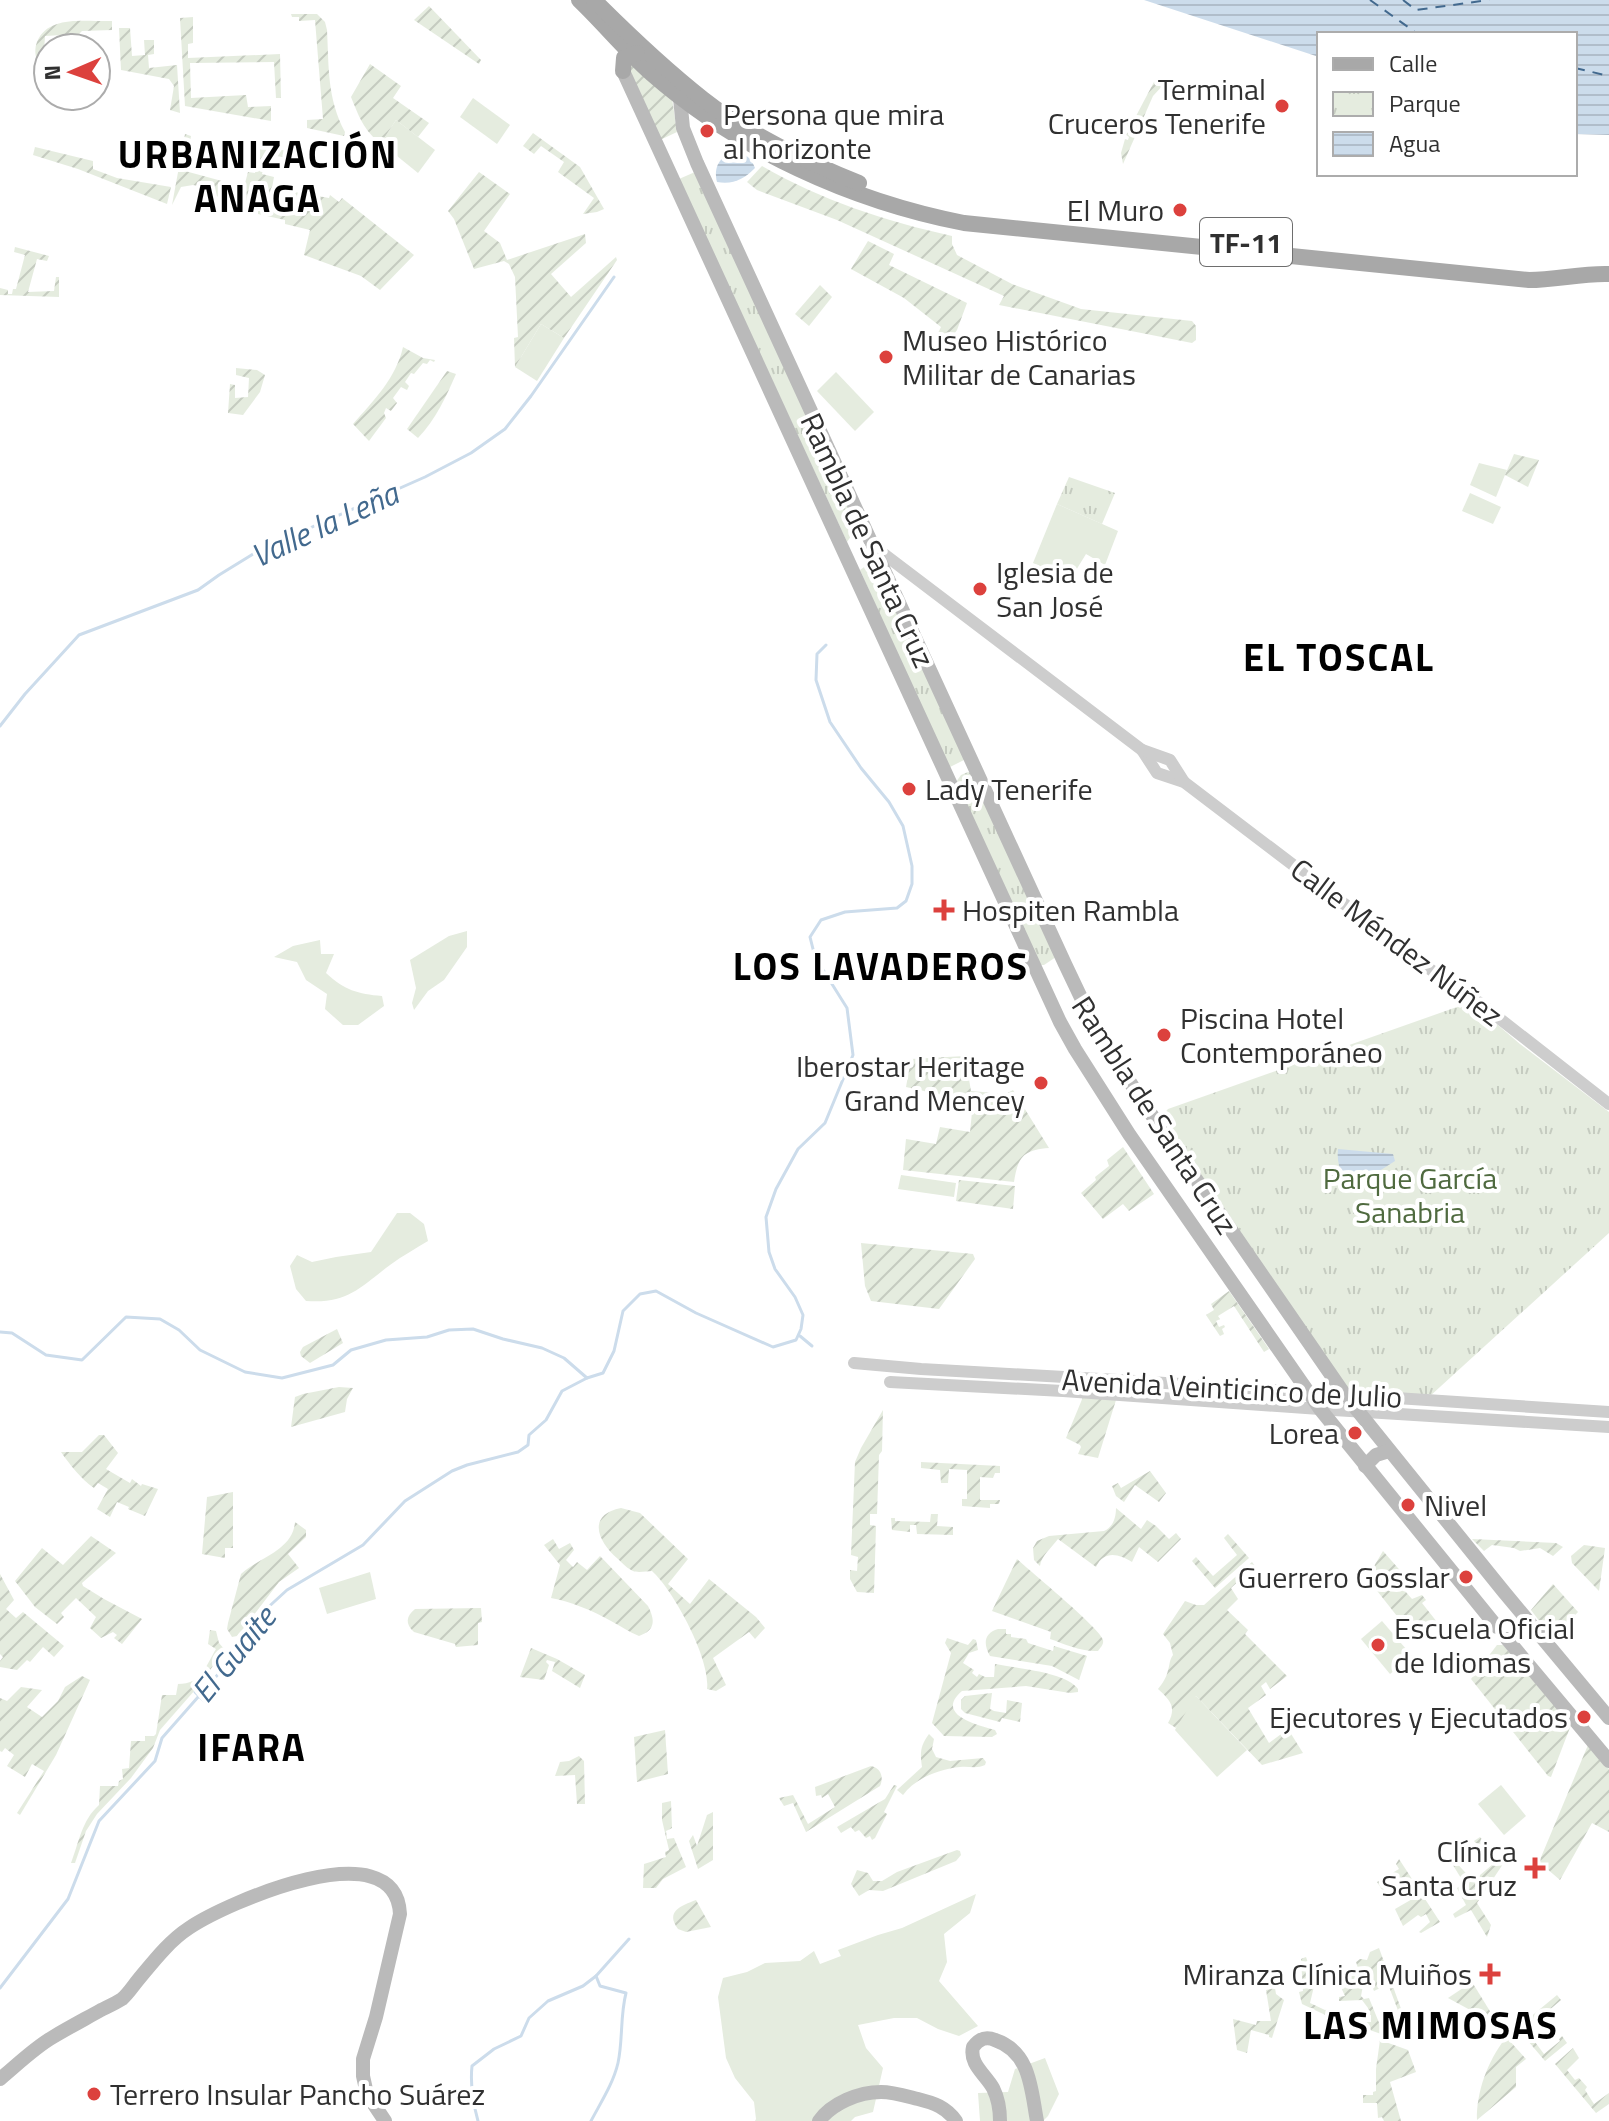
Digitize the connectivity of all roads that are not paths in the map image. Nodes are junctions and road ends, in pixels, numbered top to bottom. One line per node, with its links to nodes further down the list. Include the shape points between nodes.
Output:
1 (579, 0): 3 (main road, TF-11)
2 (594, 0): 6 (main road, TF-11)
3 (599, 21): 4 (main road, TF-11); 5 (main road)
4 (630, 54): 5 (main road, via 624,58); 6 (main road, TF-11)
5 (623, 71): 12 (main road, Rambla de Santa Cruz)
6 (679, 87): 9 (main road, TF-11, via 820,166 935,206); 9 (main road, TF-11, via 724,128 796,167 915,212 1239,252); 10 (main road, Rambla de Santa Cruz, via 691,151)
7 (1609, 264): 9 (main road, TF-11)
8 (1609, 274): 9 (main road, TF-11, via 1548,280)
9 (1529, 276)
10 (865, 529): 11 (main road, Rambla de Santa Cruz); 12 (main road, via 852,542)
11 (874, 549): 12 (main road, via 865,561); 13 (street, Calle Méndez Núñez); 14 (main road, Rambla de Santa Cruz)
12 (848, 559): 15 (main road, Rambla de Santa Cruz)
13 (1142, 750): 16 (street, Calle Méndez Núñez, via 1170,760); 16 (street, Calle Méndez Núñez, via 1158,779)
14 (973, 764): 15 (main road); 18 (main road, Rambla de Santa Cruz, via 1086,1009)
15 (948, 780): 19 (main road, Rambla de Santa Cruz, via 1060,1022)
16 (1184, 782): 17 (street, Calle Méndez Núñez)
17 (1609, 1104)
18 (1148, 1110): 19 (main road); 23 (main road, Rambla de Santa Cruz)
19 (1129, 1134): 22 (main road, Rambla de Santa Cruz)
20 (854, 1363): 22 (street, Avenida Veinticinco de Julio)
21 (890, 1382): 24 (street, Avenida Veinticinco de Julio)
22 (1308, 1393): 23 (street, Avenida Veinticinco de Julio); 24 (main road, Rambla de Santa Cruz)
23 (1345, 1395): 25 (main road, Rambla de Santa Cruz); 26 (street, Avenida Veinticinco de Julio)
24 (1320, 1409): 25 (street, Avenida Veinticinco de Julio); 29 (main road, Rambla de Santa Cruz)
25 (1358, 1411): 27 (street, Avenida Veinticinco de Julio); 28 (main road, Rambla de Santa Cruz)
26 (1609, 1412)
27 (1609, 1427)
28 (1389, 1451): 29 (main road); 30 (main road, Rambla de Santa Cruz)
29 (1365, 1466): 31 (main road, Rambla de Santa Cruz)
30 (1609, 1718)
31 (1609, 1761)
32 (0, 2079): 33 (main road, via 49,2039 122,1998 188,1928 268,1891 349,1873 379,1881 394,1890 399,1901 363,2059 367,2094)
33 (385, 2121)
34 (819, 2121): 35 (main road, via 838,2104 881,2092 938,2105)
35 (956, 2121)
36 (1000, 2121): 37 (main road, via 994,2089 972,2059 973,2047 982,2039 1004,2044 1021,2057)
37 (1037, 2121)

